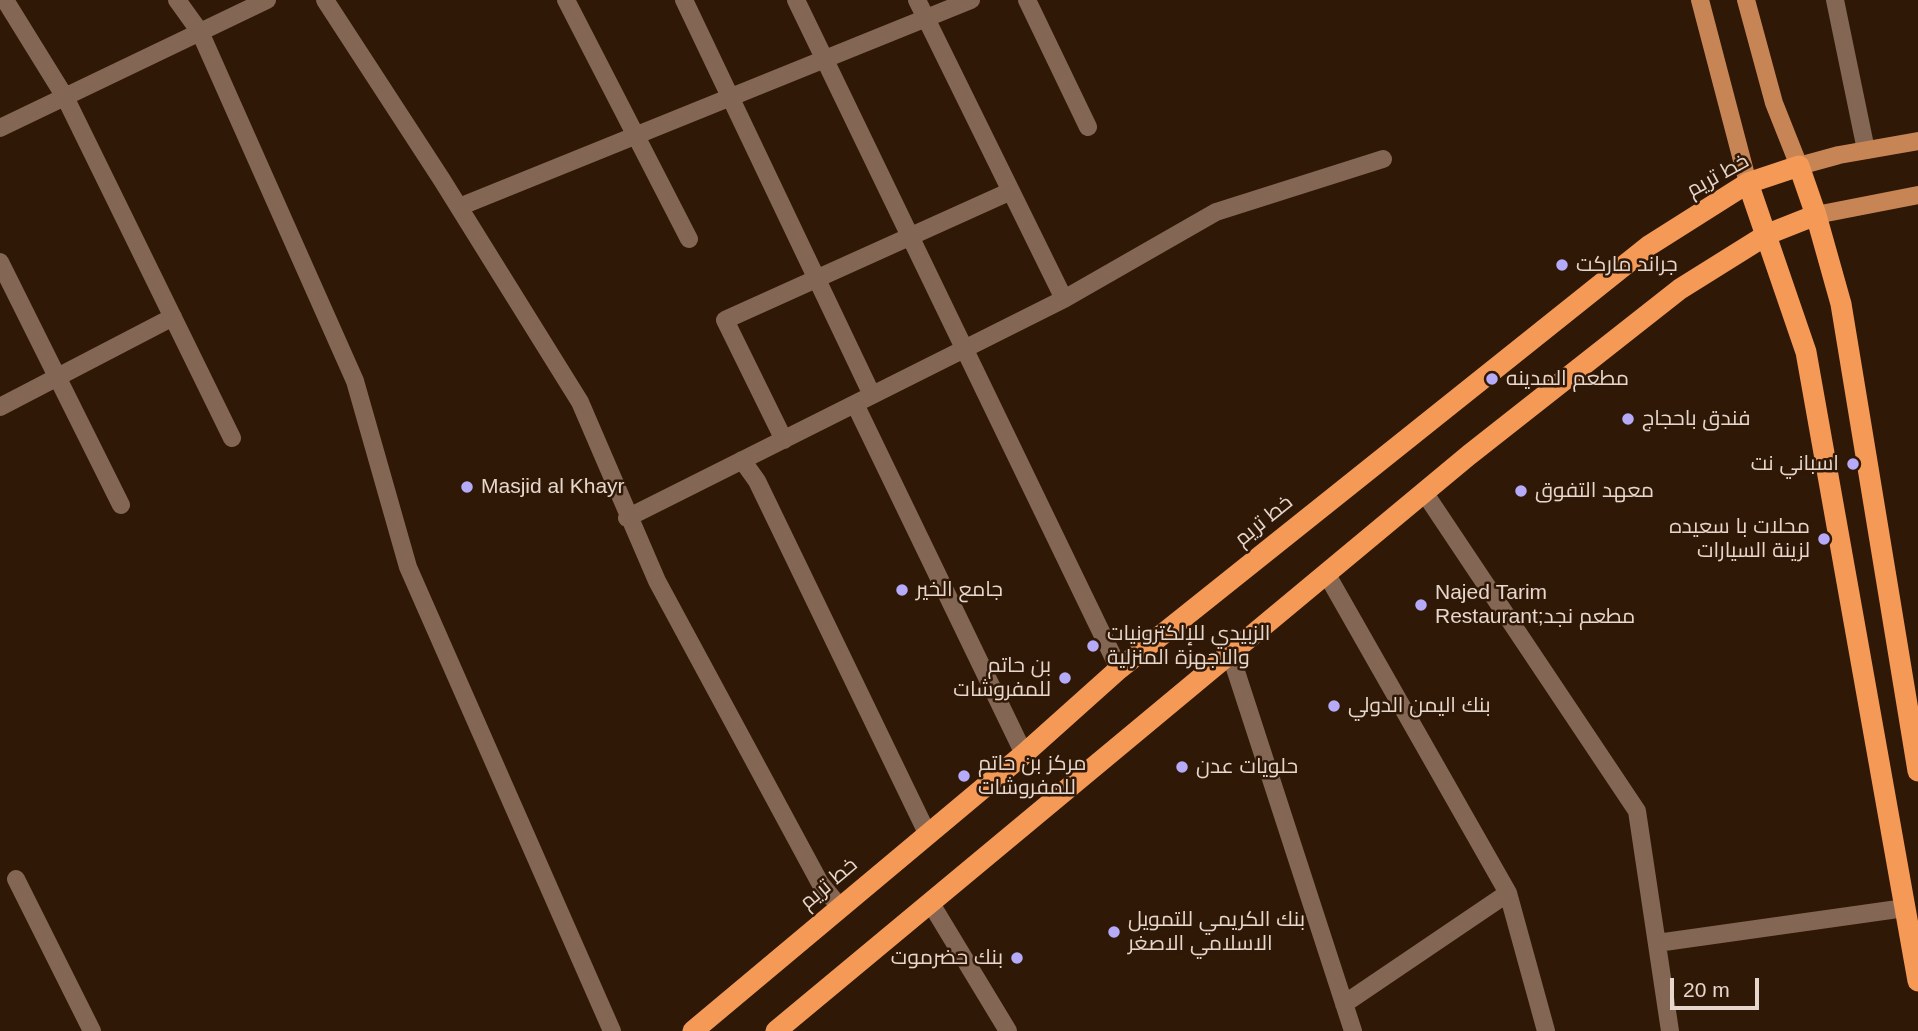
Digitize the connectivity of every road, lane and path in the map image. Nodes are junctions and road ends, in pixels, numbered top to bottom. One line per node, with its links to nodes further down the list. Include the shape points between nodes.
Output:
1 (5, 0): 17 (street)
2 (177, 0): 15 (street)
3 (267, 0): 15 (street)
4 (325, 0): 29 (street)
5 (566, 0): 21 (street)
6 (684, 0): 18 (street)
7 (796, 0): 16 (street)
8 (917, 0): 14 (street)
9 (971, 0): 14 (street)
10 (1027, 0): 19 (street)
11 (1700, 0): 26 (main road)
12 (1746, 0): 25 (main road, via 1774,103)
13 (1835, 0): 23 (street)
14 (926, 19): 16 (street); 27 (street)
15 (200, 32): 17 (street); 64 (street, via 355,382 408,567)
16 (825, 60): 18 (street); 32 (street)
17 (65, 97): 20 (street); 37 (street)
18 (731, 99): 21 (street); 35 (street)
19 (1088, 127)
20 (0, 128)
21 (635, 139): 29 (street); 33 (street)
22 (1918, 141): 23 (main road, خط تريم)
23 (1866, 150): 25 (main road, خط تريم)
24 (1383, 159): 36 (street, via 1216,212)
25 (1799, 166): 26 (highway, خط تريم); 30 (highway)
26 (1748, 183): 31 (highway); 51 (highway, خط تريم, via 1650,245)
27 (1011, 191): 32 (street); 36 (street)
28 (1918, 195): 30 (main road)
29 (459, 207): 48 (street, via 580,402)
30 (1816, 215): 31 (highway); 53 (highway, via 1841,304)
31 (1768, 234): 46 (highway, via 1681,289); 59 (highway, via 1806,352)
32 (910, 237): 35 (street); 38 (street)
33 (689, 239)
34 (0, 262): 39 (street)
35 (817, 279): 40 (street); 44 (street, via 724,320)
36 (1064, 299): 38 (street)
37 (173, 317): 39 (street); 43 (street)
38 (963, 349): 40 (street); 51 (street)
39 (57, 376): 42 (street); 47 (street)
40 (872, 395): 41 (street)
41 (855, 404): 44 (street); 52 (street)
42 (0, 407)
43 (232, 438)
44 (783, 440): 45 (street)
45 (742, 460): 48 (street); 54 (street, via 757,481)
46 (1424, 492): 49 (highway); 60 (street, via 1637,811)
47 (121, 505)
48 (627, 518): 58 (street, via 813,870)
49 (1326, 573): 50 (highway); 56 (street)
50 (1230, 653): 57 (highway); 62 (street)
51 (1119, 669): 52 (highway, خط تريم)
52 (1024, 754): 54 (highway, خط تريم)
53 (1918, 771)
54 (928, 835): 58 (highway, خط تريم)
55 (16, 879): 63 (street)
56 (1508, 893): 62 (street); 69 (street)
57 (930, 902): 66 (highway); 67 (street)
58 (839, 906): 65 (highway, خط تريم)
59 (1905, 908): 60 (street); 61 (highway)
60 (1657, 943): 70 (street)
61 (1918, 981)
62 (1345, 1004): 68 (street)
63 (92, 1031)
64 (612, 1031)
65 (693, 1031)
66 (776, 1031)
67 (1008, 1031)
68 (1353, 1031)
69 (1546, 1031)
70 (1670, 1031)

